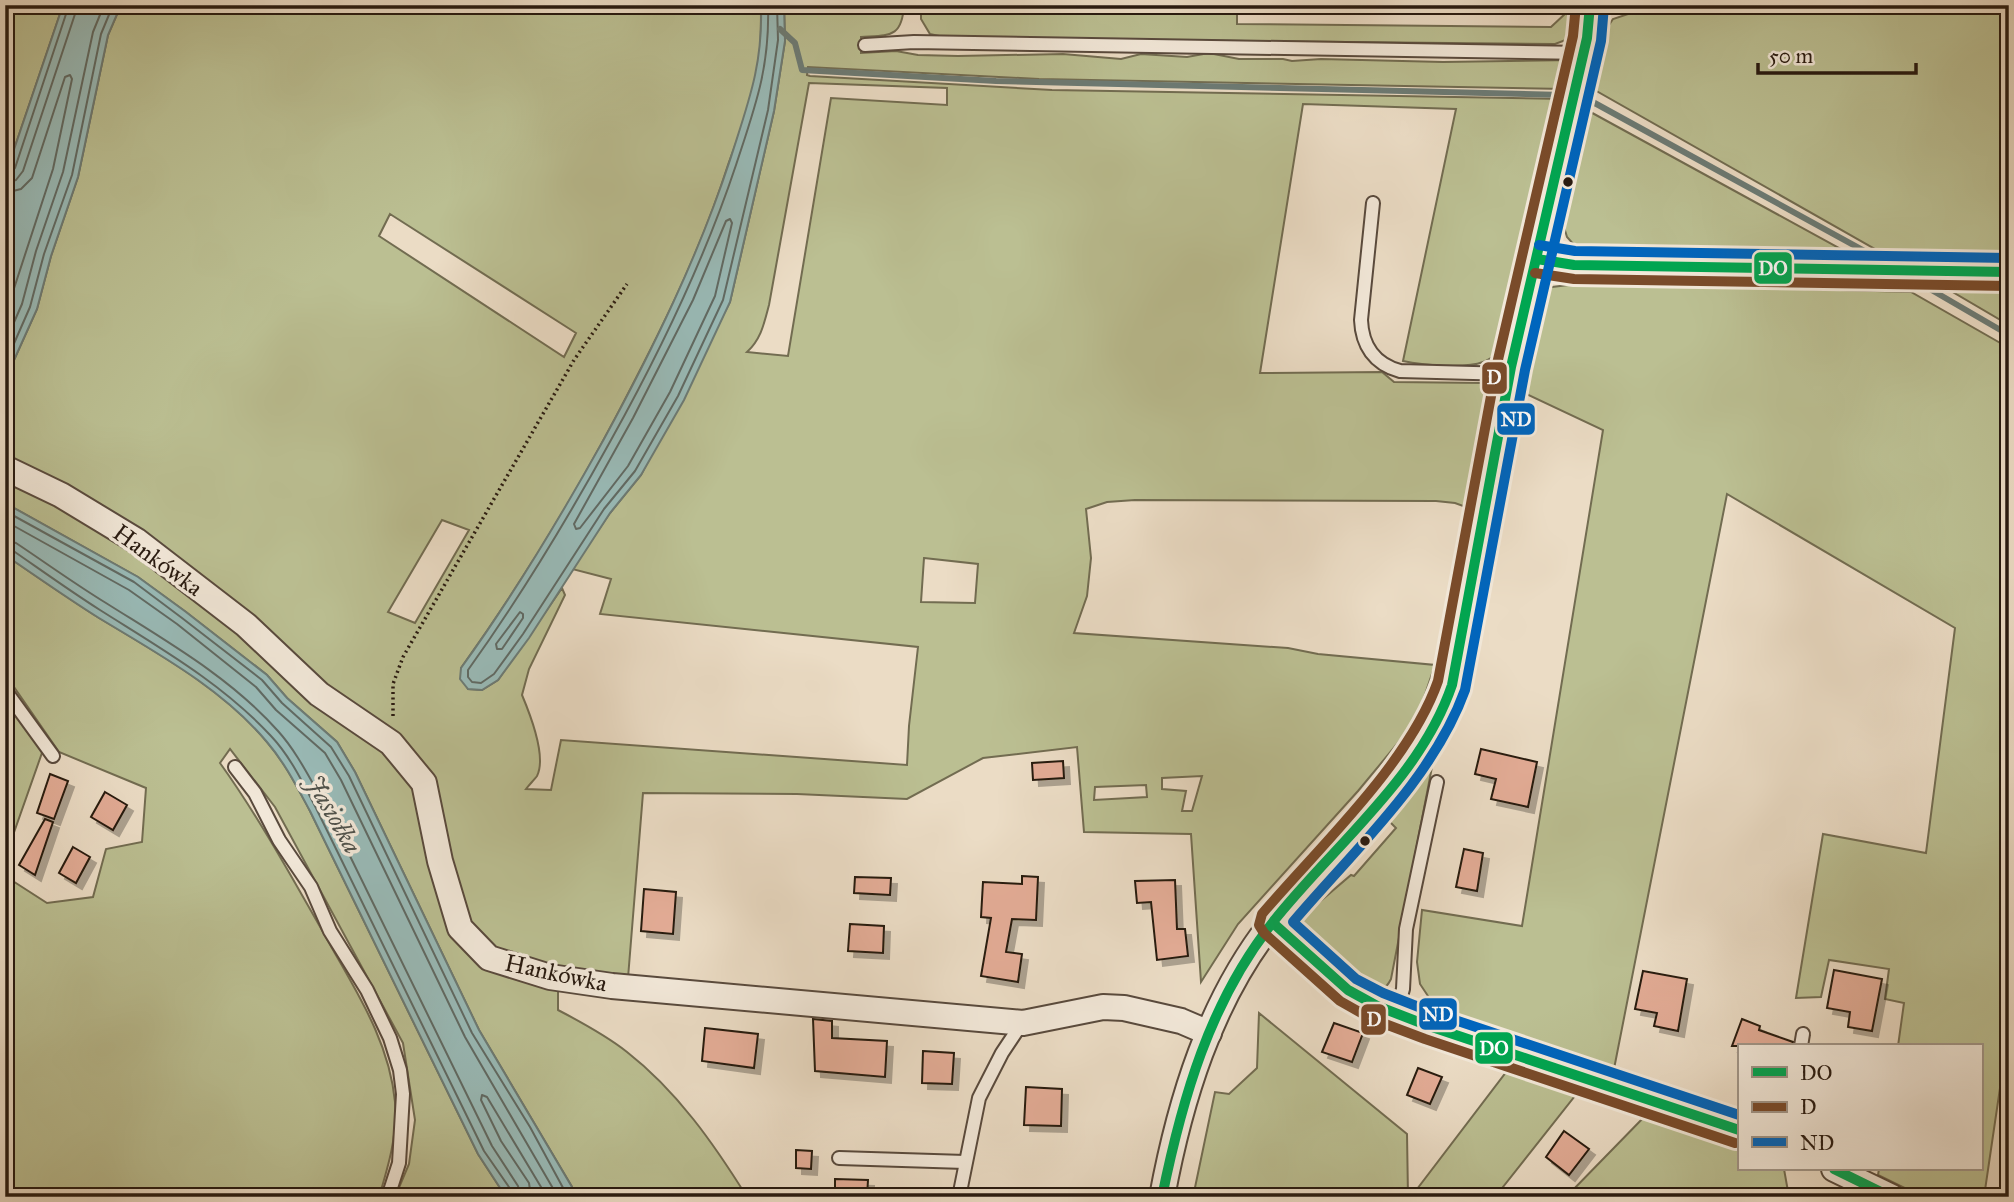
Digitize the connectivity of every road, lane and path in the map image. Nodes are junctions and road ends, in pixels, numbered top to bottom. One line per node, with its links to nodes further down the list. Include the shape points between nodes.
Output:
1 (1590, 5): 3 (street)
2 (865, 45): 3 (lane, via 914,42)
3 (1583, 53): 5 (street)
4 (1373, 203): 8 (lane, via 1361,320 1362,337 1373,355 1400,371)
5 (1537, 260): 6 (street, via 1574,265); 8 (street)
6 (2009, 272)
7 (627, 284): 11 (path, via 574,360 403,657 393,684)
8 (1510, 374): 15 (street, via 1452,685 1440,719 1365,820)
9 (5, 468): 11 (street, Hankówka, via 137,541 246,625 319,694)
10 (5, 690): 12 (lane)
11 (391, 743): 17 (street, Hankówka, via 424,783 460,928 489,958 550,977 612,986)
12 (53, 756)
13 (235, 767): 23 (lane, via 311,887 330,931 390,1038 403,1094 399,1163)
14 (1437, 782): 16 (lane, via 1406,929 1403,989)
15 (1273, 923): 16 (street, via 1349,989); 18 (street, via 1242,967)
16 (1396, 1014): 19 (street)
17 (1023, 1023): 18 (street, Hankówka, via 1103,1007 1124,1008 1181,1021); 21 (lane, via 979,1098)
18 (1209, 1033): 25 (street, via 1172,1143)
19 (1738, 1130)
20 (839, 1158): 21 (lane)
21 (965, 1162): 24 (lane)
22 (1836, 1170): 26 (street)
23 (388, 1197)
24 (959, 1197)
25 (1162, 1197)
26 (1892, 1197)

